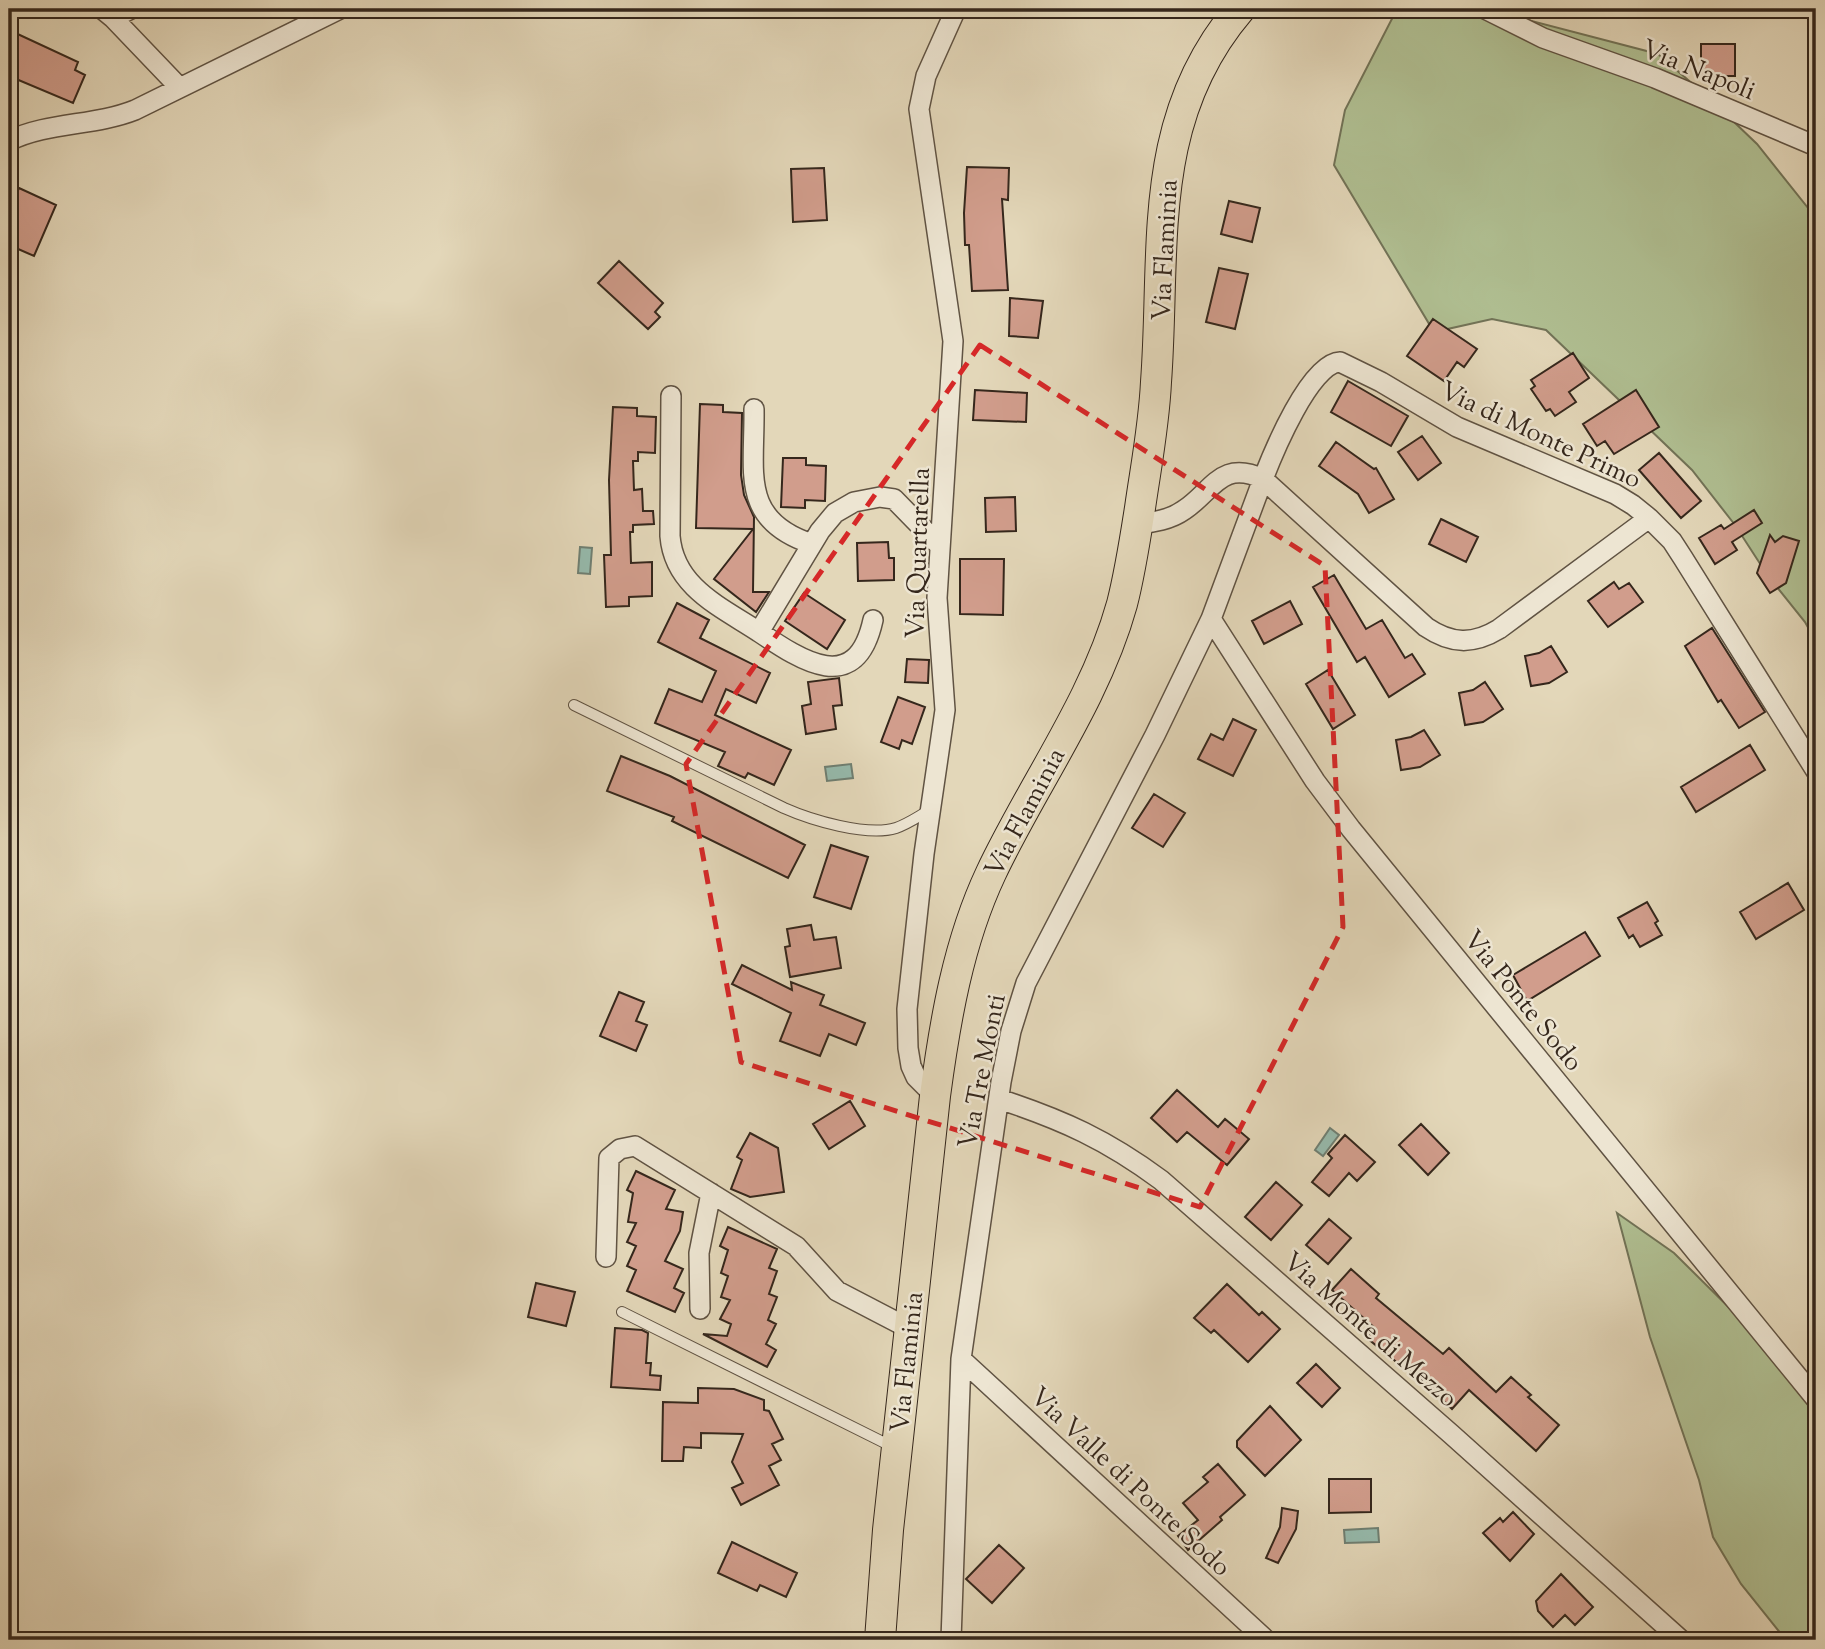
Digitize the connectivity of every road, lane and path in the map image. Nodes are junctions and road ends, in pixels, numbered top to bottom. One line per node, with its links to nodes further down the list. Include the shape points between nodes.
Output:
1 (340, 9): 6 (street)
2 (956, 9): 16 (street, Via Quartarella, via 926,76 919,109 953,341)
3 (1240, 9): 14 (main road, Via Flaminia, via 1194,79 1173,146 1161,239 1155,400)
4 (1485, 9): 8 (street, Via Napoli, via 1543,38 1655,78)
5 (115, 12): 6 (street)
6 (179, 87): 7 (street, via 127,113)
7 (9, 141)
8 (1816, 146)
9 (1335, 362): 12 (street, Via Tre Monti, via 1323,370 1289,419); 13 (street, Via di Monte Primo, via 1371,376 1457,427 1628,501)
10 (671, 396): 19 (street, via 670,536 674,559 692,586)
11 (754, 409): 15 (street, via 758,502 780,531)
12 (1263, 479): 13 (street, Via di Monte Primo, via 1426,627 1455,641 1480,639 1499,629); 14 (street, via 1228,474 1177,514); 17 (street, Via Tre Monti)
13 (1649, 519): 21 (street, Via di Monte Primo, via 1684,558)
14 (1137, 524): 23 (main road, Via Flaminia, via 1109,643 993,869 967,937 943,1037)
15 (812, 544): 16 (street, via 841,509 885,496 897,502); 19 (street)
16 (940, 546): 22 (street, Via Quartarella, via 937,620 945,710)
17 (1211, 619): 24 (street, Via Tre Monti, via 1156,735 1026,983 1011,1031); 31 (street, Via Ponte Sodo, via 1307,770 1351,829)
18 (873, 620): 19 (street, via 859,656 835,666 802,660)
19 (759, 632)
20 (574, 705): 22 (lane, via 810,817 881,830)
21 (1816, 771)
22 (930, 810): 23 (street, Via Quartarella, via 908,1035 913,1071)
23 (935, 1096): 29 (main road, Via Flaminia)
24 (999, 1099): 30 (street, Via Tre Monti); 36 (street, Via Monte di Mezzo, via 1088,1133 1161,1180)
25 (711, 1193): 26 (street, via 635,1146 620,1149 610,1158); 27 (street, via 699,1253); 29 (street, via 796,1246 837,1291)
26 (606, 1256)
27 (700, 1309)
28 (622, 1312): 32 (lane)
29 (910, 1329): 32 (main road, Via Flaminia)
30 (961, 1359): 34 (street, Via Tre Monti); 35 (street, Via Valle di Ponte Sodo)
31 (1816, 1399)
32 (897, 1449): 33 (main road, Via Flaminia)
33 (880, 1640)
34 (951, 1640)
35 (1266, 1640)
36 (1681, 1640)

